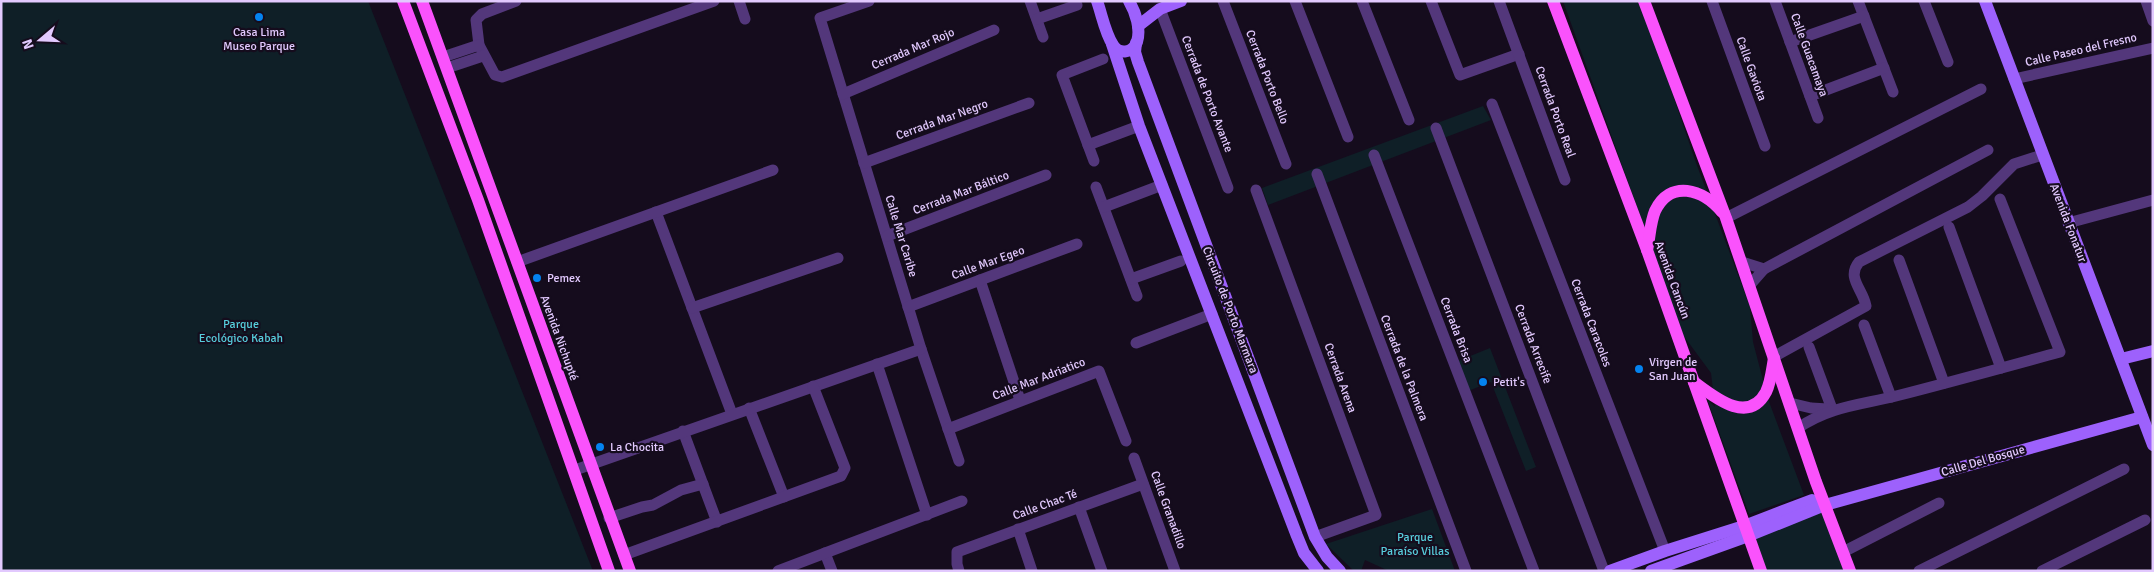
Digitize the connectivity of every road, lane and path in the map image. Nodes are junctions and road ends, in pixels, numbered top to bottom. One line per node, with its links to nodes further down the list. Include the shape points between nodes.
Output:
1 (403, 1): 73 (main road)
2 (422, 1): 40 (main road, Avenida Nichupté)
3 (516, 1): 37 (street, via 482,14 476,20)
4 (714, 1): 37 (street, via 502,76 495,75)
5 (739, 1): 27 (street)
6 (869, 1): 46 (street, Calle Mar Caribe, via 820,18)
7 (1030, 1): 28 (street)
8 (1129, 1): 30 (street, Circuito de Porto Marmara)
9 (1181, 1): 25 (street)
10 (1223, 1): 62 (street, Cerrada Porto Bello)
11 (1295, 1): 54 (street)
12 (1362, 1): 51 (street)
13 (1431, 1): 38 (street, via 1460,74)
14 (1499, 1): 38 (street, Cerrada Porto Real)
15 (1552, 1): 82 (main road, Avenida Cancún)
16 (1644, 1): 77 (main road)
17 (1712, 1): 56 (street, Calle Gaviota)
18 (1775, 1): 33 (street, Calle Guacamaya)
19 (1858, 1): 26 (street)
20 (1924, 1): 41 (street)
21 (1985, 1): 43 (street, Avenida Fonatur)
22 (2146, 1): 29 (street)
23 (1098, 3): 34 (street, Circuito de Porto Marmara)
24 (1077, 5): 28 (street)
25 (1158, 5): 30 (street); 69 (street, Cerrada de Porto Avante)
26 (1864, 16): 33 (street); 42 (street)
27 (745, 19)
28 (1037, 19): 32 (street)
29 (2153, 21)
30 (1138, 26): 35 (street, Circuito de Porto Marmara)
31 (994, 30): 46 (street, Cerrada Mar Rojo)
32 (1043, 37)
33 (1790, 42): 47 (street, Calle Guacamaya)
34 (1112, 44): 35 (street, via 1119,51 1126,52); 52 (street, Circuito de Porto Marmara)
35 (1136, 44): 138 (street, Circuito de Porto Marmara, via 1138,62)
36 (2153, 48): 43 (street, Calle Paseo del Fresno)
37 (481, 50): 40 (street)
38 (1519, 54): 66 (street, Cerrada Porto Real)
39 (1103, 59): 55 (street, via 1062,75)
40 (445, 62): 71 (main road, Avenida Nichupté)
41 (1948, 62)
42 (1884, 68): 45 (street); 47 (street)
43 (2014, 79): 59 (street, Avenida Fonatur)
44 (1981, 89): 77 (street)
45 (1894, 92)
46 (843, 94): 61 (street, Calle Mar Caribe)
47 (1810, 96): 50 (street, Calle Guacamaya)
48 (1029, 103): 61 (street, Cerrada Mar Negro)
49 (1492, 104): 139 (street, Cerrada Caracoles)
50 (1818, 118)
51 (1408, 120)
52 (1139, 126): 55 (street); 67 (street, Circuito de Porto Marmara)
53 (1436, 128): 155 (street, Cerrada Arrecife)
54 (1348, 137)
55 (1088, 145): 60 (street)
56 (1765, 146)
57 (1988, 150): 88 (street)
58 (1374, 155): 154 (street, Cerrada Brisa)
59 (2042, 155): 78 (street, Avenida Fonatur); 101 (street, via 2014,164 1968,207 1859,262 1854,268 1854,277 1866,306)
60 (1094, 161)
61 (864, 163): 80 (street, Calle Mar Caribe)
62 (1286, 164)
63 (773, 170): 76 (street)
64 (1317, 174): 153 (street, Cerrada de la Palmera)
65 (1046, 175): 80 (street, Cerrada Mar Báltico)
66 (1565, 180)
67 (1162, 185): 75 (street); 95 (street, Circuito de Porto Marmara)
68 (1096, 187): 75 (street)
69 (1228, 188)
70 (1256, 190): 138 (street, Cerrada Arena, via 1376,515)
71 (492, 194): 73 (main road); 86 (main road, Avenida Nichupté)
72 (2000, 199): 104 (street, via 2060,352)
73 (478, 200): 124 (main road)
74 (2153, 200): 78 (street)
75 (1104, 207): 90 (street)
76 (656, 212): 86 (street); 94 (street)
77 (1726, 218): 82 (main road, via 1704,196 1689,191 1674,192 1662,201 1654,214); 87 (main road)
78 (2068, 223): 102 (street, Avenida Fonatur)
79 (1949, 227): 104 (street)
80 (886, 236): 93 (street, Calle Mar Caribe)
81 (1077, 244): 89 (street, Calle Mar Egeo)
82 (1647, 250): 105 (main road, Avenida Cancún)
83 (838, 258): 94 (street)
84 (1899, 260): 106 (street)
85 (1182, 261): 90 (street)
86 (517, 262): 122 (main road, Avenida Nichupté)
87 (1742, 262): 88 (street); 91 (main road)
88 (1764, 269): 91 (street)
89 (980, 280): 93 (street, Calle Mar Egeo); 109 (street)
90 (1131, 280): 92 (street)
91 (1750, 285): 101 (main road)
92 (1137, 296)
93 (908, 307): 99 (street, Calle Mar Caribe)
94 (692, 308): 113 (street)
95 (1212, 314): 97 (street); 151 (street, Circuito de Porto Marmara, via 1301,544)
96 (1864, 325): 108 (street)
97 (1136, 343)
98 (1809, 347): 112 (street)
99 (921, 349): 103 (street); 116 (street, Calle Mar Caribe)
100 (2153, 351): 102 (street)
101 (1775, 356): 105 (main road, via 1766,392 1749,406 1736,407 1720,401); 110 (main road)
102 (2121, 359): 114 (street, Avenida Fonatur)
103 (877, 364): 107 (street); 132 (street)
104 (2001, 368): 106 (street)
105 (1694, 382): 137 (main road, Avenida Cancún)
106 (1944, 384): 108 (street)
107 (813, 386): 111 (street); 127 (street, via 845,472)
108 (1891, 397): 112 (street)
109 (1020, 400): 116 (street, Calle Mar Adriatico); 118 (street, Calle Mar Adriatico, via 1099,371)
110 (1790, 403): 112 (street); 115 (main road)
111 (749, 408): 113 (street); 127 (street)
112 (1832, 409): 115 (street)
113 (732, 414): 117 (street)
114 (2142, 417): 119 (street, Avenida Fonatur); 130 (street, Calle Del Bosque)
115 (1798, 428): 130 (main road)
116 (948, 429): 121 (street, Calle Mar Caribe)
117 (683, 431): 122 (street); 125 (street)
118 (1126, 441)
119 (2153, 445)
120 (1134, 458): 126 (street, Calle Granadillo)
121 (959, 461)
122 (590, 464): 124 (street); 133 (main road, Avenida Nichupté)
123 (2124, 469): 160 (street)
124 (575, 470): 143 (main road)
125 (703, 484): 133 (street, via 681,490 653,505); 135 (street)
126 (1143, 484): 131 (street, Calle Chac Té); 150 (street, Calle Granadillo)
127 (784, 497): 135 (street)
128 (962, 501): 132 (street)
129 (1939, 504): 140 (street)
130 (1825, 505): 137 (street, Calle Del Bosque); 140 (main road)
131 (1079, 506): 136 (street, Calle Chac Té); 149 (street)
132 (927, 515): 141 (street)
133 (609, 518): 142 (main road, Avenida Nichupté)
134 (2146, 520): 161 (street)
135 (717, 522): 142 (street)
136 (1018, 529): 147 (street, Calle Chac Té, via 957,552); 148 (street)
137 (1746, 531): 139 (street, Calle Del Bosque); 157 (street, Calle Del Bosque); 158 (main road, Avenida Cancún)
138 (1315, 537): 152 (street, Circuito de Porto Marmara)
139 (1664, 551): 156 (street, Calle Del Bosque)
140 (1843, 552): 159 (main road)
141 (825, 553): 145 (street); 146 (street)
142 (624, 555): 144 (main road, Avenida Nichupté)
143 (609, 571)
144 (630, 571)
145 (778, 571)
146 (832, 571)
147 (959, 571)
148 (1032, 571)
149 (1102, 571)
150 (1175, 571)
151 (1318, 571)
152 (1340, 571)
153 (1466, 571)
154 (1534, 571)
155 (1604, 571)
156 (1610, 571)
157 (1651, 571)
158 (1761, 571)
159 (1850, 571)
160 (1919, 571)
161 (2042, 571)

